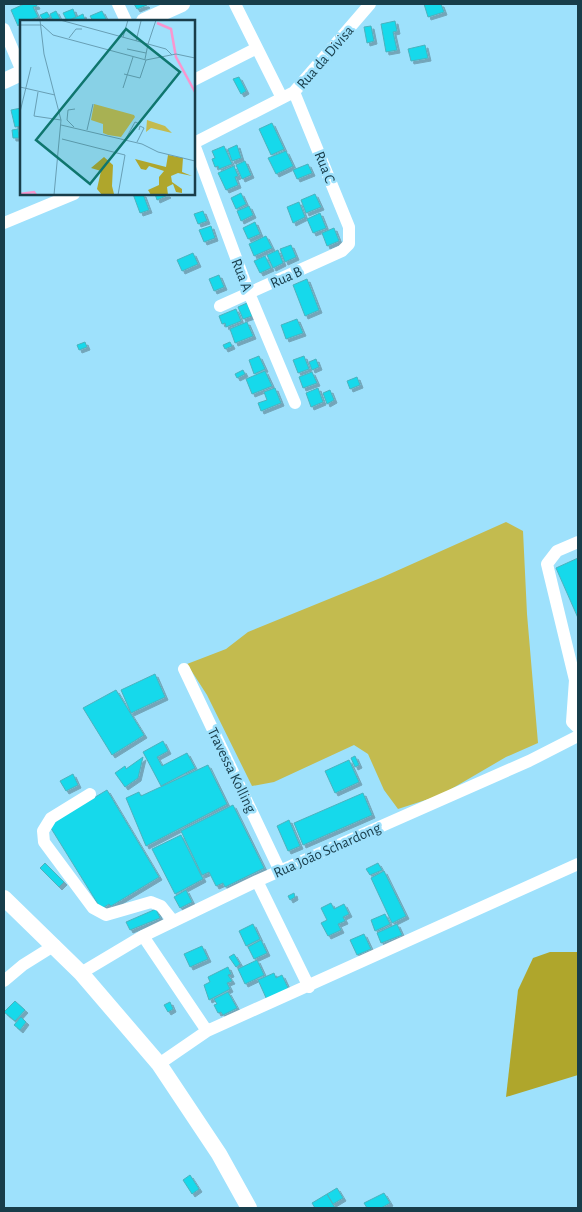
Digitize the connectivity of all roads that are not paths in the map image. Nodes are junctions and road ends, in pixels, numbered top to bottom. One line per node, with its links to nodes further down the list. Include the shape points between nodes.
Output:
1 (118, 4): 5 (street)
2 (182, 4): 6 (main road)
3 (235, 4): 8 (street)
4 (370, 4): 13 (street, Rua da Divisa)
5 (126, 20)
6 (146, 20)
7 (4, 29): 9 (street)
8 (257, 48): 11 (street); 14 (street)
9 (20, 67)
10 (20, 73): 12 (main road)
11 (195, 79)
12 (4, 81)
13 (294, 92): 14 (street, Rua da Divisa); 19 (street, Rua C, via 349,227)
14 (282, 98): 15 (street, Rua da Divisa)
15 (195, 143)
16 (195, 147): 20 (street, Rua A)
17 (72, 195): 18 (street)
18 (4, 223)
19 (349, 244): 20 (street, Rua B, via 342,252)
20 (249, 293): 21 (street, Rua B); 22 (street, Rua A)
21 (220, 306)
22 (295, 403)
23 (578, 542): 25 (street, via 557,551 547,564)
24 (184, 669): 30 (street, Travessa Kolling)
25 (576, 681): 26 (street, via 572,722)
26 (578, 728)
27 (578, 736): 30 (street, Rua João Schardong, via 529,761)
28 (90, 794): 33 (street, via 51,818 42,831 44,842 93,908 106,915 151,902 161,906)
29 (578, 864): 38 (street)
30 (280, 871): 31 (street, Rua João Schardong)
31 (256, 881): 33 (street, Rua João Schardong); 38 (street)
32 (4, 898): 35 (main road)
33 (173, 921): 34 (street, Rua João Schardong)
34 (143, 936): 36 (street, Rua João Schardong); 39 (street)
35 (54, 945): 36 (main road); 37 (street)
36 (81, 973): 40 (main road)
37 (4, 981)
38 (309, 986): 39 (street)
39 (208, 1030): 40 (street)
40 (159, 1064): 41 (main road)
41 (249, 1208)

